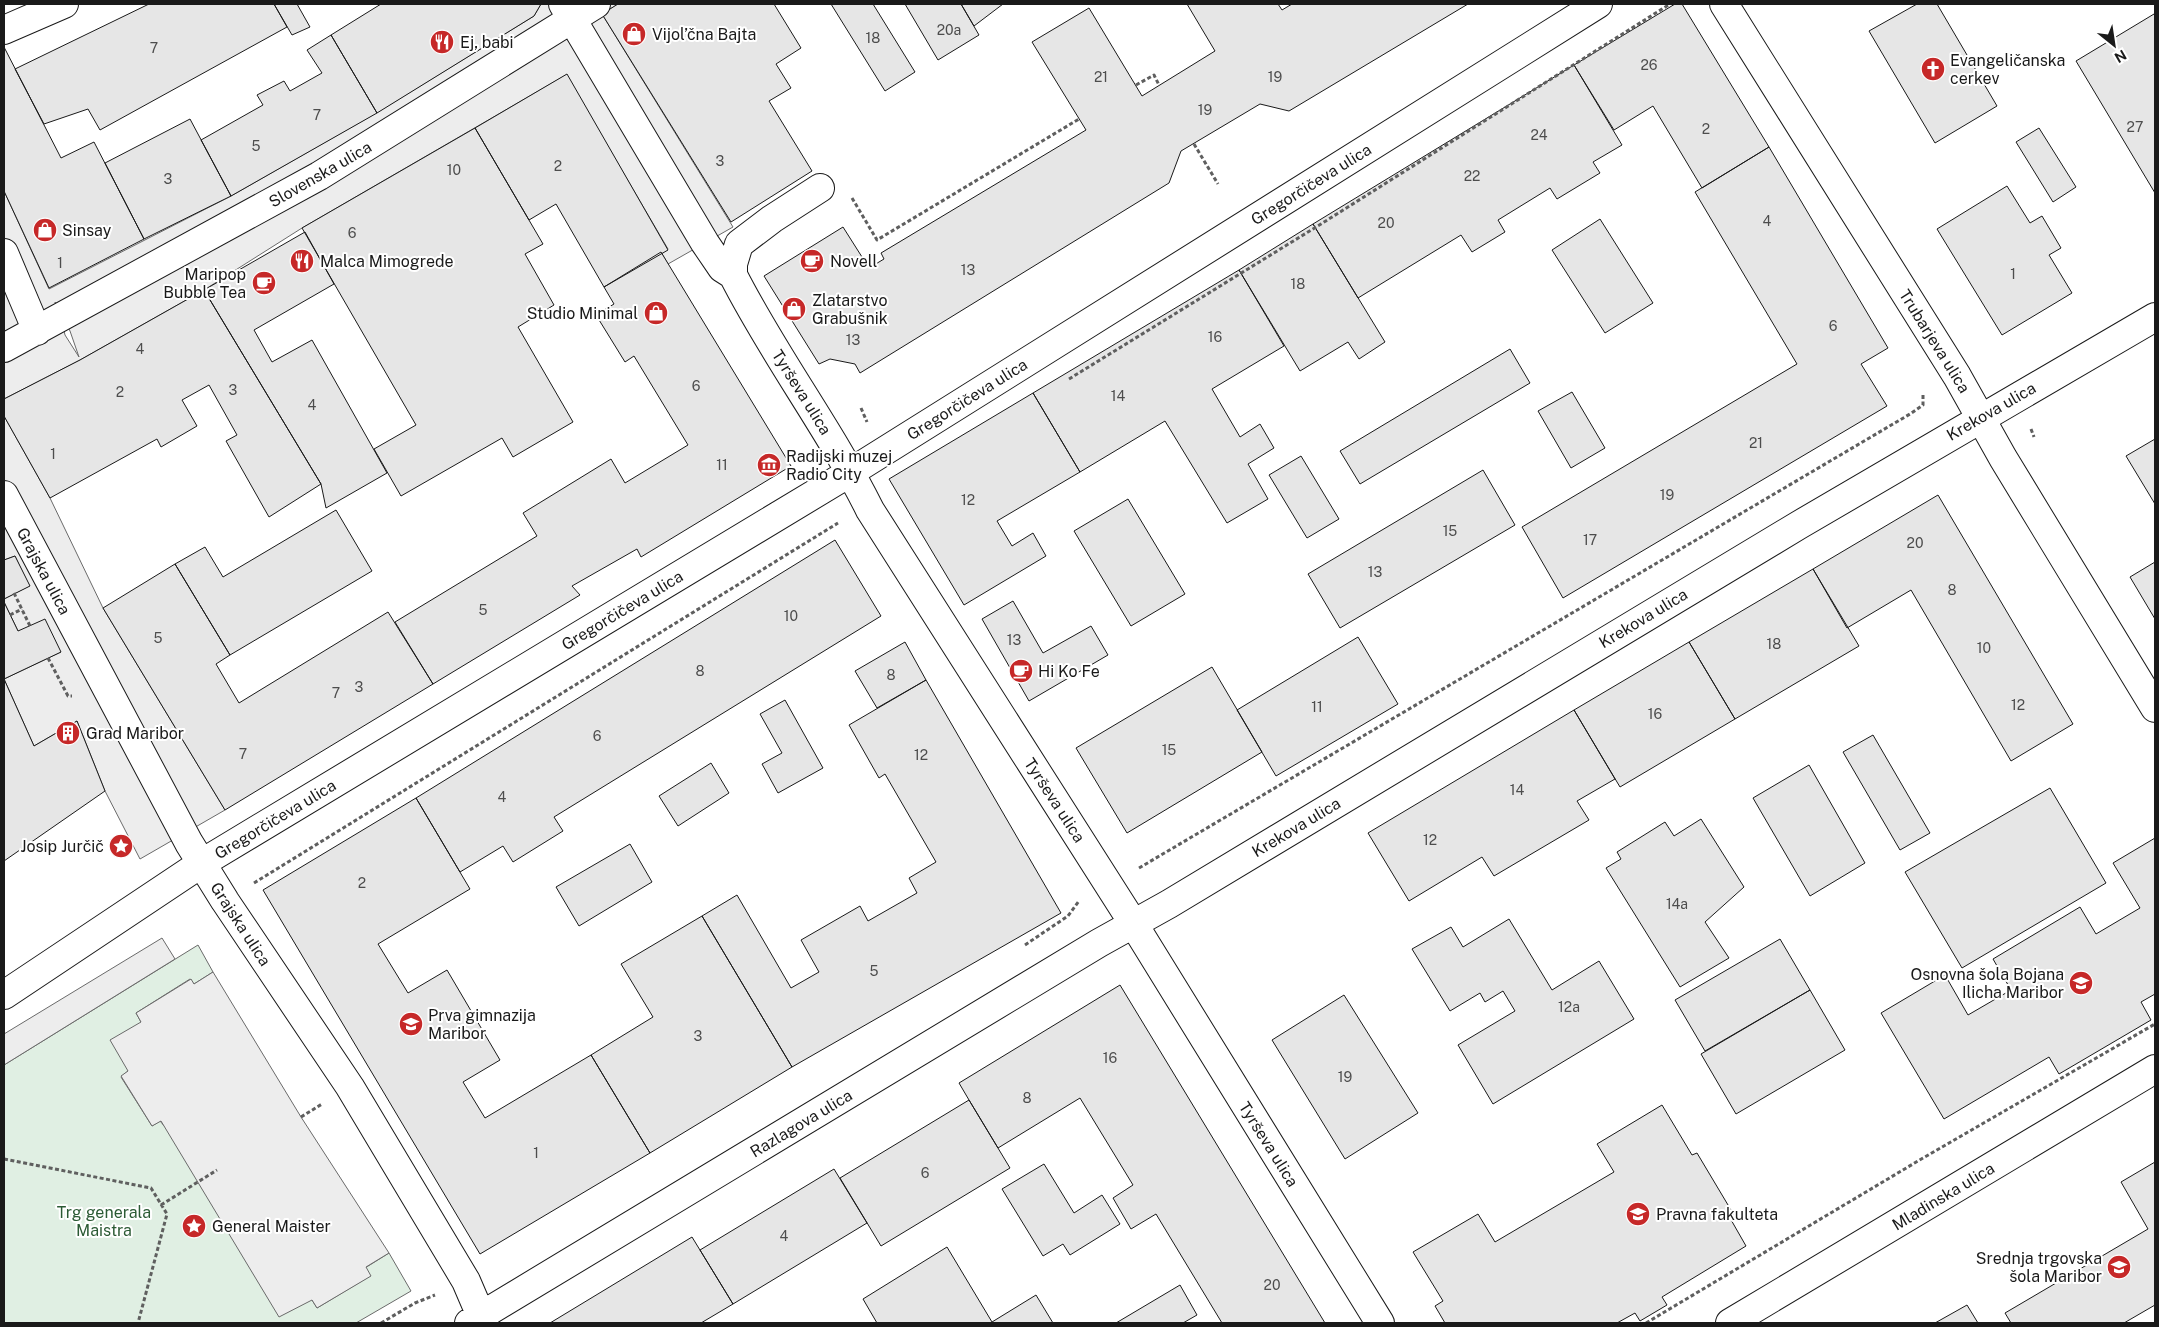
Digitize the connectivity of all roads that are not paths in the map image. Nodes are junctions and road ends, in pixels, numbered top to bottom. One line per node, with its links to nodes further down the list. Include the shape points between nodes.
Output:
1 (64, 4): 6 (street)
2 (596, 4): 5 (street, Slovenska ulica)
3 (1598, 4): 14 (street, Gregorčičeva ulica)
4 (1724, 4): 13 (street, Trubarjeva ulica)
5 (567, 11): 9 (street, Tyrševa ulica, via 705,243 722,268); 11 (street, Slovenska ulica, via 319,176)
6 (4, 30)
7 (820, 188): 9 (street, via 740,244)
8 (4, 253): 11 (street)
9 (733, 275): 14 (street, Tyrševa ulica)
10 (2155, 317): 13 (street, Krekova ulica)
11 (37, 331): 12 (street, Slovenska ulica)
12 (4, 348)
13 (1981, 417): 16 (street, Trubarjeva ulica); 18 (street, Krekova ulica)
14 (851, 472): 17 (street, Gregorčičeva ulica); 18 (street, Tyrševa ulica, via 870,510)
15 (4, 495): 17 (street, Grajska ulica)
16 (2155, 708)
17 (202, 863): 19 (street); 21 (street, Grajska ulica, via 350,1087 466,1281)
18 (1133, 923): 21 (street, Razlagova ulica); 22 (street, Tyrševa ulica)
19 (4, 995)
20 (2155, 1069): 23 (street, Mladinska ulica)
21 (477, 1321)
22 (1380, 1323)
23 (1730, 1323)

